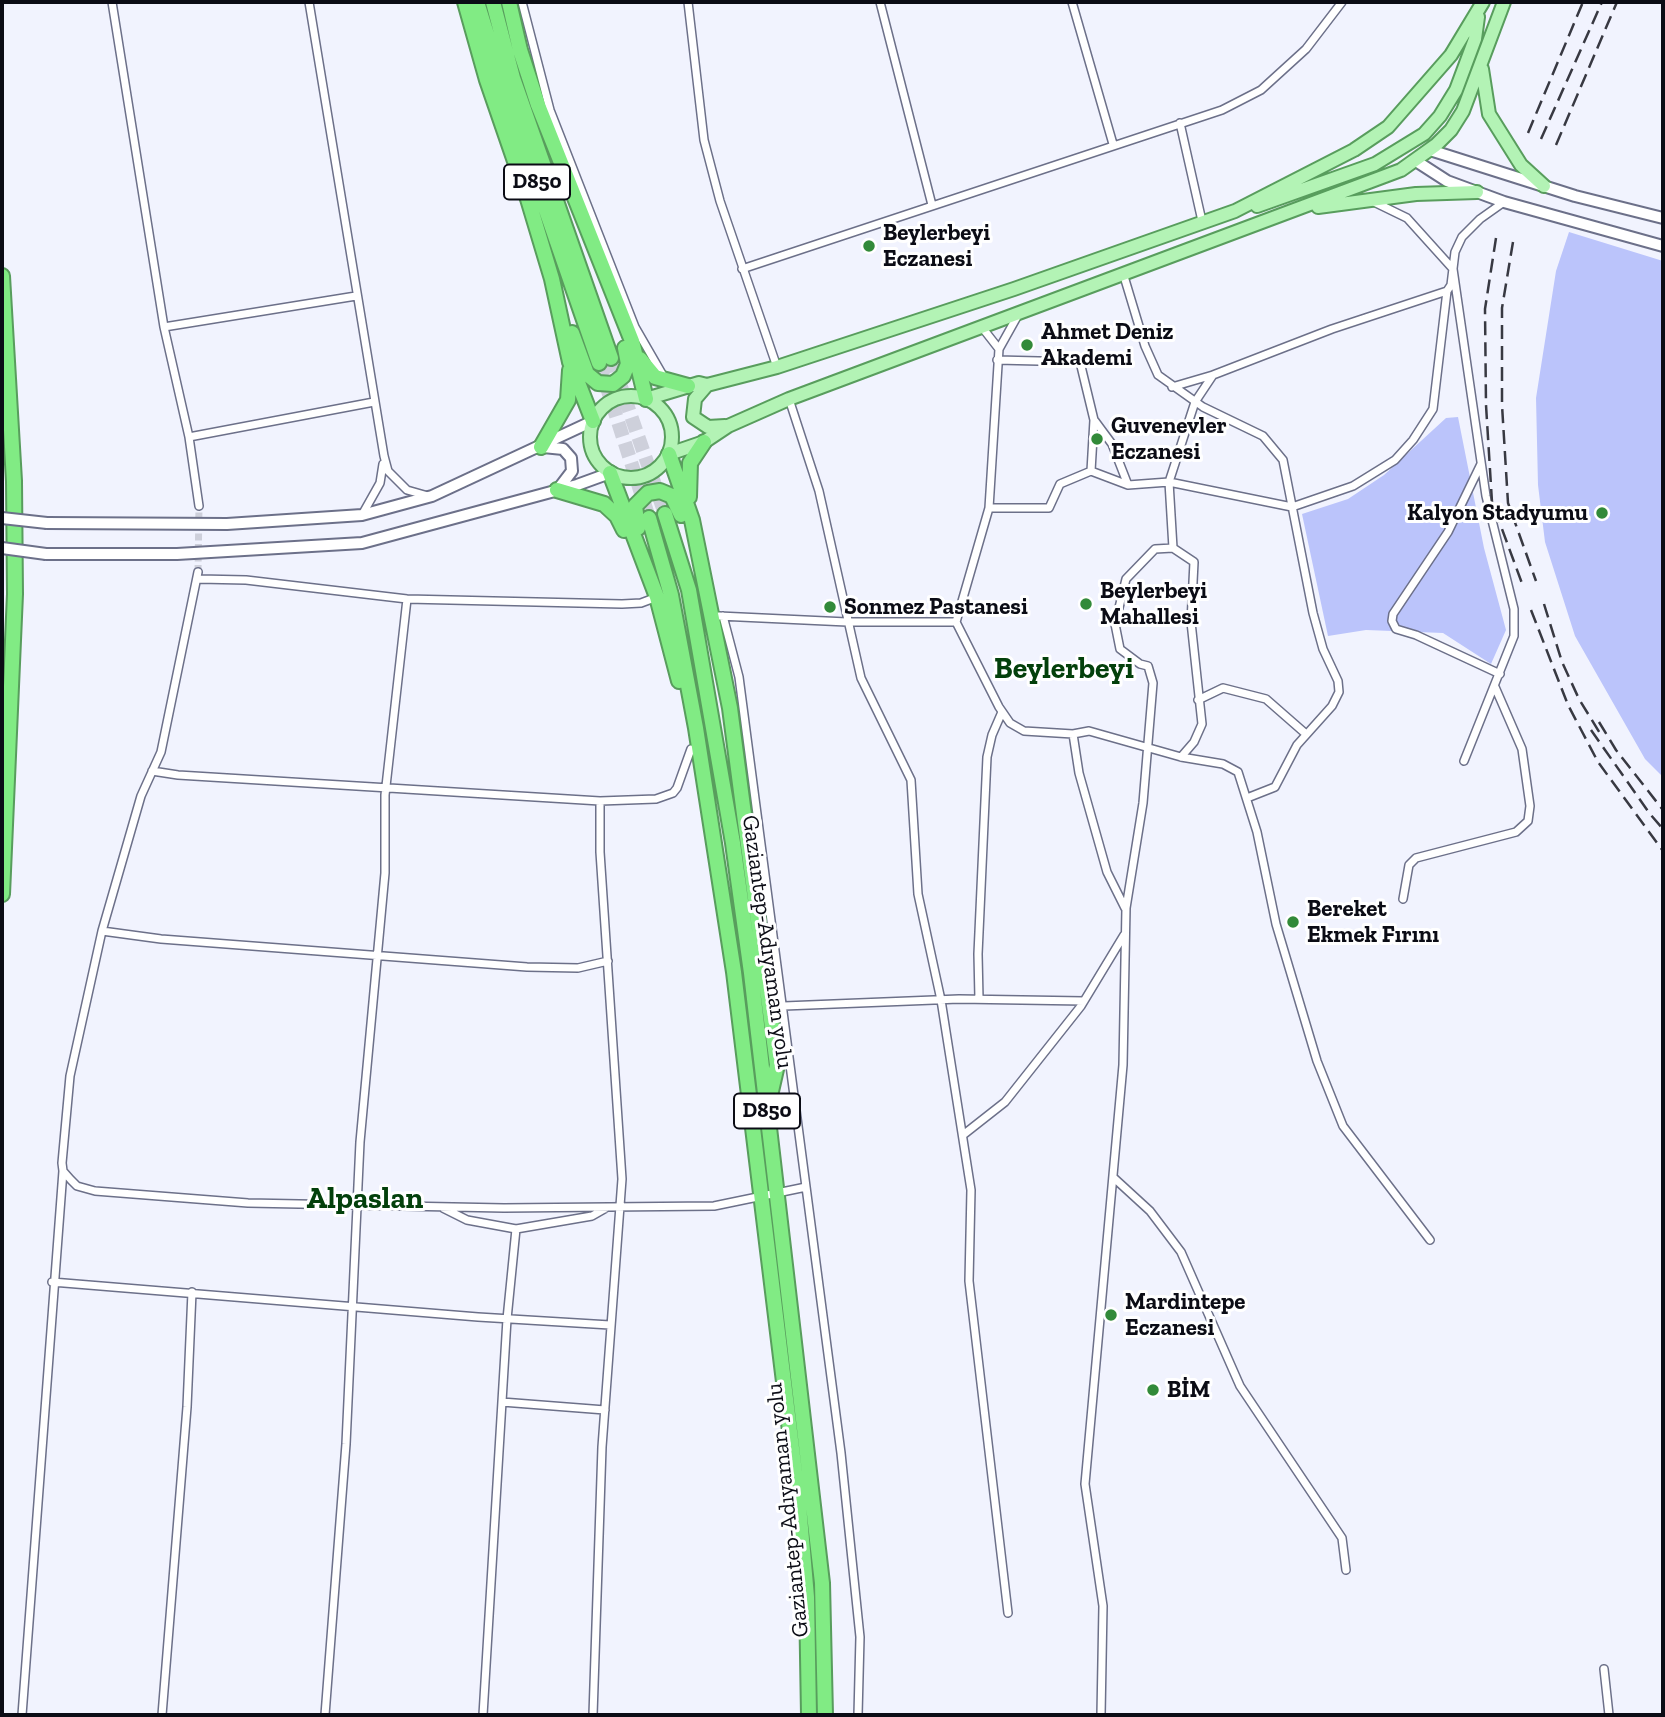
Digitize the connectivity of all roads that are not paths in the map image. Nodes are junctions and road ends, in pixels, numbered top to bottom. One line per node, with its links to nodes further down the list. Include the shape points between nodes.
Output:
1 (112, 2): 39 (street)
2 (309, 2): 37 (street)
3 (465, 2): 35 (highway)
4 (477, 2): 5 (highway, D850, via 504,89 605,360 513,78)
5 (493, 2)
6 (509, 2): 30 (highway, via 523,61)
7 (522, 2): 47 (street, via 555,123 635,327)
8 (688, 2): 31 (street, via 704,140)
9 (880, 2): 24 (street)
10 (1072, 2): 17 (street)
11 (1342, 2): 15 (street, via 1306,49 1261,90 1222,110)
12 (1504, 2): 14 (main road)
13 (1481, 6): 16 (main road, via 1475,39 1456,90 1440,116); 25 (main road, via 1438,72 1388,127 1354,150)
14 (1482, 66): 18 (main road, via 1463,111); 20 (main road, via 1489,114 1521,164)
15 (1180, 123): 17 (street); 28 (street)
16 (1411, 143): 18 (main road); 19 (main road); 25 (main road, via 1364,169)
17 (1113, 145): 24 (street)
18 (1430, 150): 19 (main road); 20 (street)
19 (1416, 160): 21 (street, via 1447,181); 26 (main road, via 1401,170)
20 (1544, 186): 27 (street)
21 (1476, 192): 22 (main road); 23 (street)
22 (1367, 199): 26 (main road); 32 (street, via 1407,218)
23 (1504, 202): 29 (street); 32 (street, via 1462,237)
24 (932, 205): 31 (street)
25 (1235, 211): 28 (main road)
26 (1287, 213): 33 (main road)
27 (1663, 218)
28 (1202, 221): 45 (main road)
29 (1663, 246)
30 (599, 263): 35 (highway, via 627,357 627,370 613,384 598,383 586,374); 41 (highway)
31 (742, 269): 45 (street)
32 (1453, 269): 36 (street); 63 (street)
33 (1122, 272): 38 (main road); 50 (street, via 1145,346 1158,375)
34 (2, 276): 101 (highway, via 14,481 15,594)
35 (552, 279): 44 (highway)
36 (1447, 291): 46 (street); 71 (street, via 1433,409 1422,428 1381,471)
37 (356, 296): 39 (street); 53 (street)
38 (1021, 311): 40 (main road); 42 (street)
39 (164, 327): 58 (street)
40 (981, 327): 42 (street); 52 (main road)
41 (632, 341): 47 (highway, via 648,371); 51 (highway)
42 (999, 349): 43 (street)
43 (997, 360): 55 (street, via 1080,362); 72 (street)
44 (570, 362): 56 (highway); 60 (highway, via 568,400)
45 (777, 367): 48 (main road)
46 (1213, 375): 50 (street); 54 (street)
47 (669, 383): 49 (highway)
48 (707, 385): 49 (main road); 57 (main road, via 695,399 693,417 708,427)
49 (688, 386): 51 (main road)
50 (1172, 387): 54 (street)
51 (646, 399): 56 (main road, via 618,398 603,407); 61 (main road, via 670,422)
52 (789, 399): 57 (main road); 85 (street, via 819,491)
53 (374, 402): 58 (street); 62 (street)
54 (1195, 402): 66 (street); 71 (street, via 1263,436 1277,449)
55 (1094, 420): 64 (street); 67 (street, via 1112,444)
56 (593, 421): 60 (street); 65 (main road, via 592,451)
57 (728, 426): 59 (main road)
58 (189, 437): 70 (street)
59 (704, 442): 61 (main road); 77 (highway, via 690,463)
60 (541, 447): 68 (street, via 563,449 572,458 572,471); 69 (street)
61 (669, 454): 65 (main road, via 659,468 643,477 626,479); 77 (highway)
62 (384, 456): 69 (street, via 388,471 407,490); 74 (street, via 380,483)
63 (1481, 463): 87 (street, via 1515,620); 87 (street, via 1448,533 1392,621 1396,629)
64 (1091, 471): 67 (street); 72 (street, via 1060,484 1049,509)
65 (610, 473): 68 (street); 80 (highway)
66 (1168, 482): 67 (street); 71 (street); 79 (street)
67 (1128, 485)
68 (557, 490): 78 (street, bridge, via 362,543 190,554 46,554); 80 (highway, via 592,499 617,516)
69 (432, 496): 74 (street)
70 (199, 506)
71 (1292, 507): 92 (street, via 1313,613 1339,692)
72 (989, 508): 86 (street)
73 (665, 513): 112 (highway, Gaziantep-Adıyaman yolu / D850, via 689,590 733,843)
74 (362, 515): 75 (street, bridge, via 227,524 47,523)
75 (2, 518)
76 (649, 518): 113 (highway, Gaziantep-Adıyaman yolu / D850, via 671,595 696,728)
77 (692, 520): 81 (highway)
78 (2, 548)
79 (1173, 548): 89 (street, via 1194,562 1191,622); 94 (street, via 1155,549 1126,579 1115,624 1120,649 1150,671)
80 (650, 580): 82 (highway)
81 (706, 589): 82 (highway, via 676,501 654,491 642,496 634,512); 84 (highway)
82 (657, 597): 83 (street, via 622,604); 93 (highway)
83 (407, 599): 97 (street, via 199,576 161,752); 98 (street)
84 (717, 616): 85 (street); 111 (street, via 739,677); 112 (highway, via 778,1065)
85 (846, 622): 86 (street); 109 (street, via 861,678 911,780 918,894)
86 (956, 622): 90 (street)
87 (1500, 674): 88 (street)
88 (1495, 687): 96 (street); 102 (street, via 1522,750 1528,821 1517,832 1416,858 1409,864)
89 (1198, 700): 92 (street, via 1223,688 1266,699); 95 (street, via 1202,724)
90 (1002, 712): 91 (street, via 1024,731); 108 (street, via 988,757)
91 (1073, 734): 94 (street, via 1089,731); 103 (street, via 1079,773 1107,872)
92 (1306, 734): 99 (street, via 1275,787)
93 (691, 749): 100 (street, via 673,793 656,799); 113 (highway, via 740,1094)
94 (1148, 749): 95 (street); 103 (street)
95 (1181, 757): 99 (street, via 1223,764 1238,772)
96 (1464, 761)
97 (152, 771): 98 (street); 104 (street)
98 (386, 788): 100 (street); 106 (street)
99 (1247, 798): 125 (street, via 1276,924 1343,1126)
100 (600, 801): 107 (street)
101 (2, 894)
102 (1403, 899)
103 (1126, 908): 105 (street)
104 (103, 931): 106 (street); 115 (street, via 70,1076)
105 (1124, 935): 110 (street); 116 (street, via 1123,1065)
106 (379, 953): 107 (street, via 546,968 578,968); 120 (street, via 360,1142)
107 (608, 961): 123 (street)
108 (979, 999): 109 (street); 110 (street)
109 (941, 1000): 111 (street); 114 (street)
110 (1084, 1001): 114 (street, via 1004,1102)
111 (784, 1006): 117 (street)
112 (767, 1108): 118 (highway, Gaziantep-Adıyaman yolu / D850)
113 (752, 1119): 119 (highway, Gaziantep-Adıyaman yolu / D850)
114 (963, 1135): 134 (street, via 971,1189 968,1281)
115 (62, 1171): 120 (street, via 76,1185 94,1191); 126 (street)
116 (1114, 1178): 133 (street, via 1150,1211 1181,1252 1240,1386 1342,1538); 144 (street, via 1085,1484 1103,1606)
117 (806, 1187): 118 (street); 143 (street, via 860,1637)
118 (777, 1194): 119 (street); 142 (highway, Gaziantep-Adıyaman yolu / D850, via 822,1583)
119 (762, 1198): 123 (street, via 714,1206); 141 (highway, Gaziantep-Adıyaman yolu / D850, via 807,1597)
120 (359, 1206): 121 (street); 128 (street)
121 (439, 1206): 122 (street); 124 (street, via 467,1220)
122 (606, 1208): 123 (street); 124 (street, via 592,1216)
123 (621, 1209): 130 (street)
124 (516, 1229): 129 (street)
125 (1430, 1240)
126 (52, 1282): 127 (street); 136 (street)
127 (192, 1292): 128 (street); 137 (street)
128 (351, 1305): 129 (street); 138 (street, via 346,1444)
129 (507, 1319): 130 (street); 131 (street)
130 (610, 1325): 132 (street)
131 (502, 1402): 132 (street); 139 (street)
132 (605, 1410): 140 (street)
133 (1346, 1570)
134 (1008, 1613)
135 (1604, 1669): 145 (street)
136 (22, 1715)
137 (162, 1715)
138 (325, 1715)
139 (483, 1715)
140 (593, 1715)
141 (809, 1715)
142 (825, 1715)
143 (858, 1715)
144 (1101, 1715)
145 (1609, 1715)

